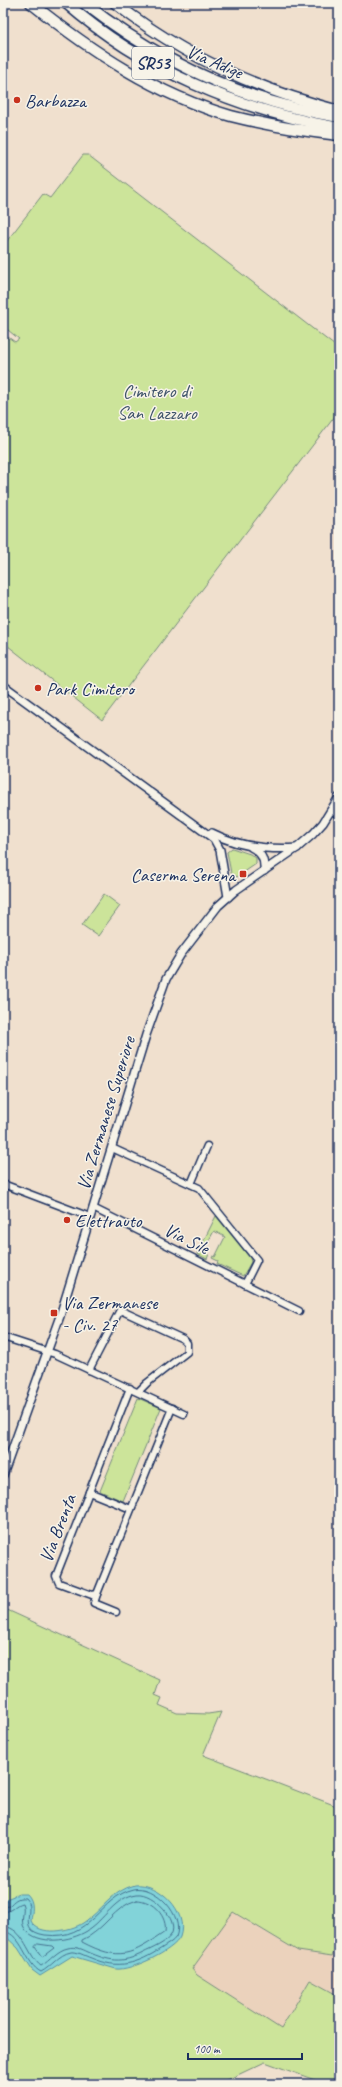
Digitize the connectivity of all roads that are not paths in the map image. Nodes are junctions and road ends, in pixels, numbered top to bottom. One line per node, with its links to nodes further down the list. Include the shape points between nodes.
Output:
1 (31, 3): 8 (highway, via 68,33 104,57 170,93 232,116)
2 (66, 3): 7 (highway, Via Adige / SR53, via 101,30 157,66 200,87 285,117)
3 (84, 3): 6 (highway, Via Adige / SR53, via 127,35 203,76 288,107)
4 (115, 3): 5 (highway, via 164,38 214,64 259,85)
5 (339, 111)
6 (339, 117)
7 (339, 128)
8 (339, 135)
9 (3, 685): 13 (street)
10 (339, 797): 11 (street, Via Zermanese Superiore)
11 (332, 810): 12 (street); 15 (street, Via Zermanese Superiore, via 317,830)
12 (339, 816)
13 (199, 827): 14 (street, via 226,840); 17 (street, via 219,846)
14 (248, 845): 15 (street); 16 (street, via 262,855)
15 (297, 848): 16 (street, Via Zermanese Superiore)
16 (264, 871): 17 (street, Via Zermanese Superiore)
17 (228, 897): 19 (street, Via Zermanese Superiore, via 206,920 181,954 161,988)
18 (207, 1146): 21 (street)
19 (112, 1148): 21 (street, Via Sile); 22 (street, Via Zermanese Superiore)
20 (3, 1184): 23 (street)
21 (191, 1184): 24 (street, Via Sile, via 199,1188 257,1260)
22 (93, 1208): 23 (street, Via Zermanese Superiore); 24 (street, Via Sile)
23 (90, 1217): 27 (street, Via Zermanese Superiore)
24 (246, 1284): 25 (street, Via Sile)
25 (299, 1311)
26 (3, 1337): 27 (street)
27 (47, 1352): 28 (street); 33 (street, Via Zermanese Superiore)
28 (89, 1370): 29 (street); 30 (street, via 120,1310 183,1339 188,1348 186,1352)
29 (130, 1388): 30 (street); 34 (street, Via Brenta)
30 (138, 1392): 31 (street)
31 (172, 1408): 32 (street); 35 (street)
32 (184, 1414)
33 (4, 1471)
34 (89, 1492): 35 (street, Via Brenta); 36 (street, Via Brenta, via 56,1576 59,1583 92,1596)
35 (131, 1509): 36 (street)
36 (97, 1594): 37 (street, via 94,1603)
37 (116, 1612)

